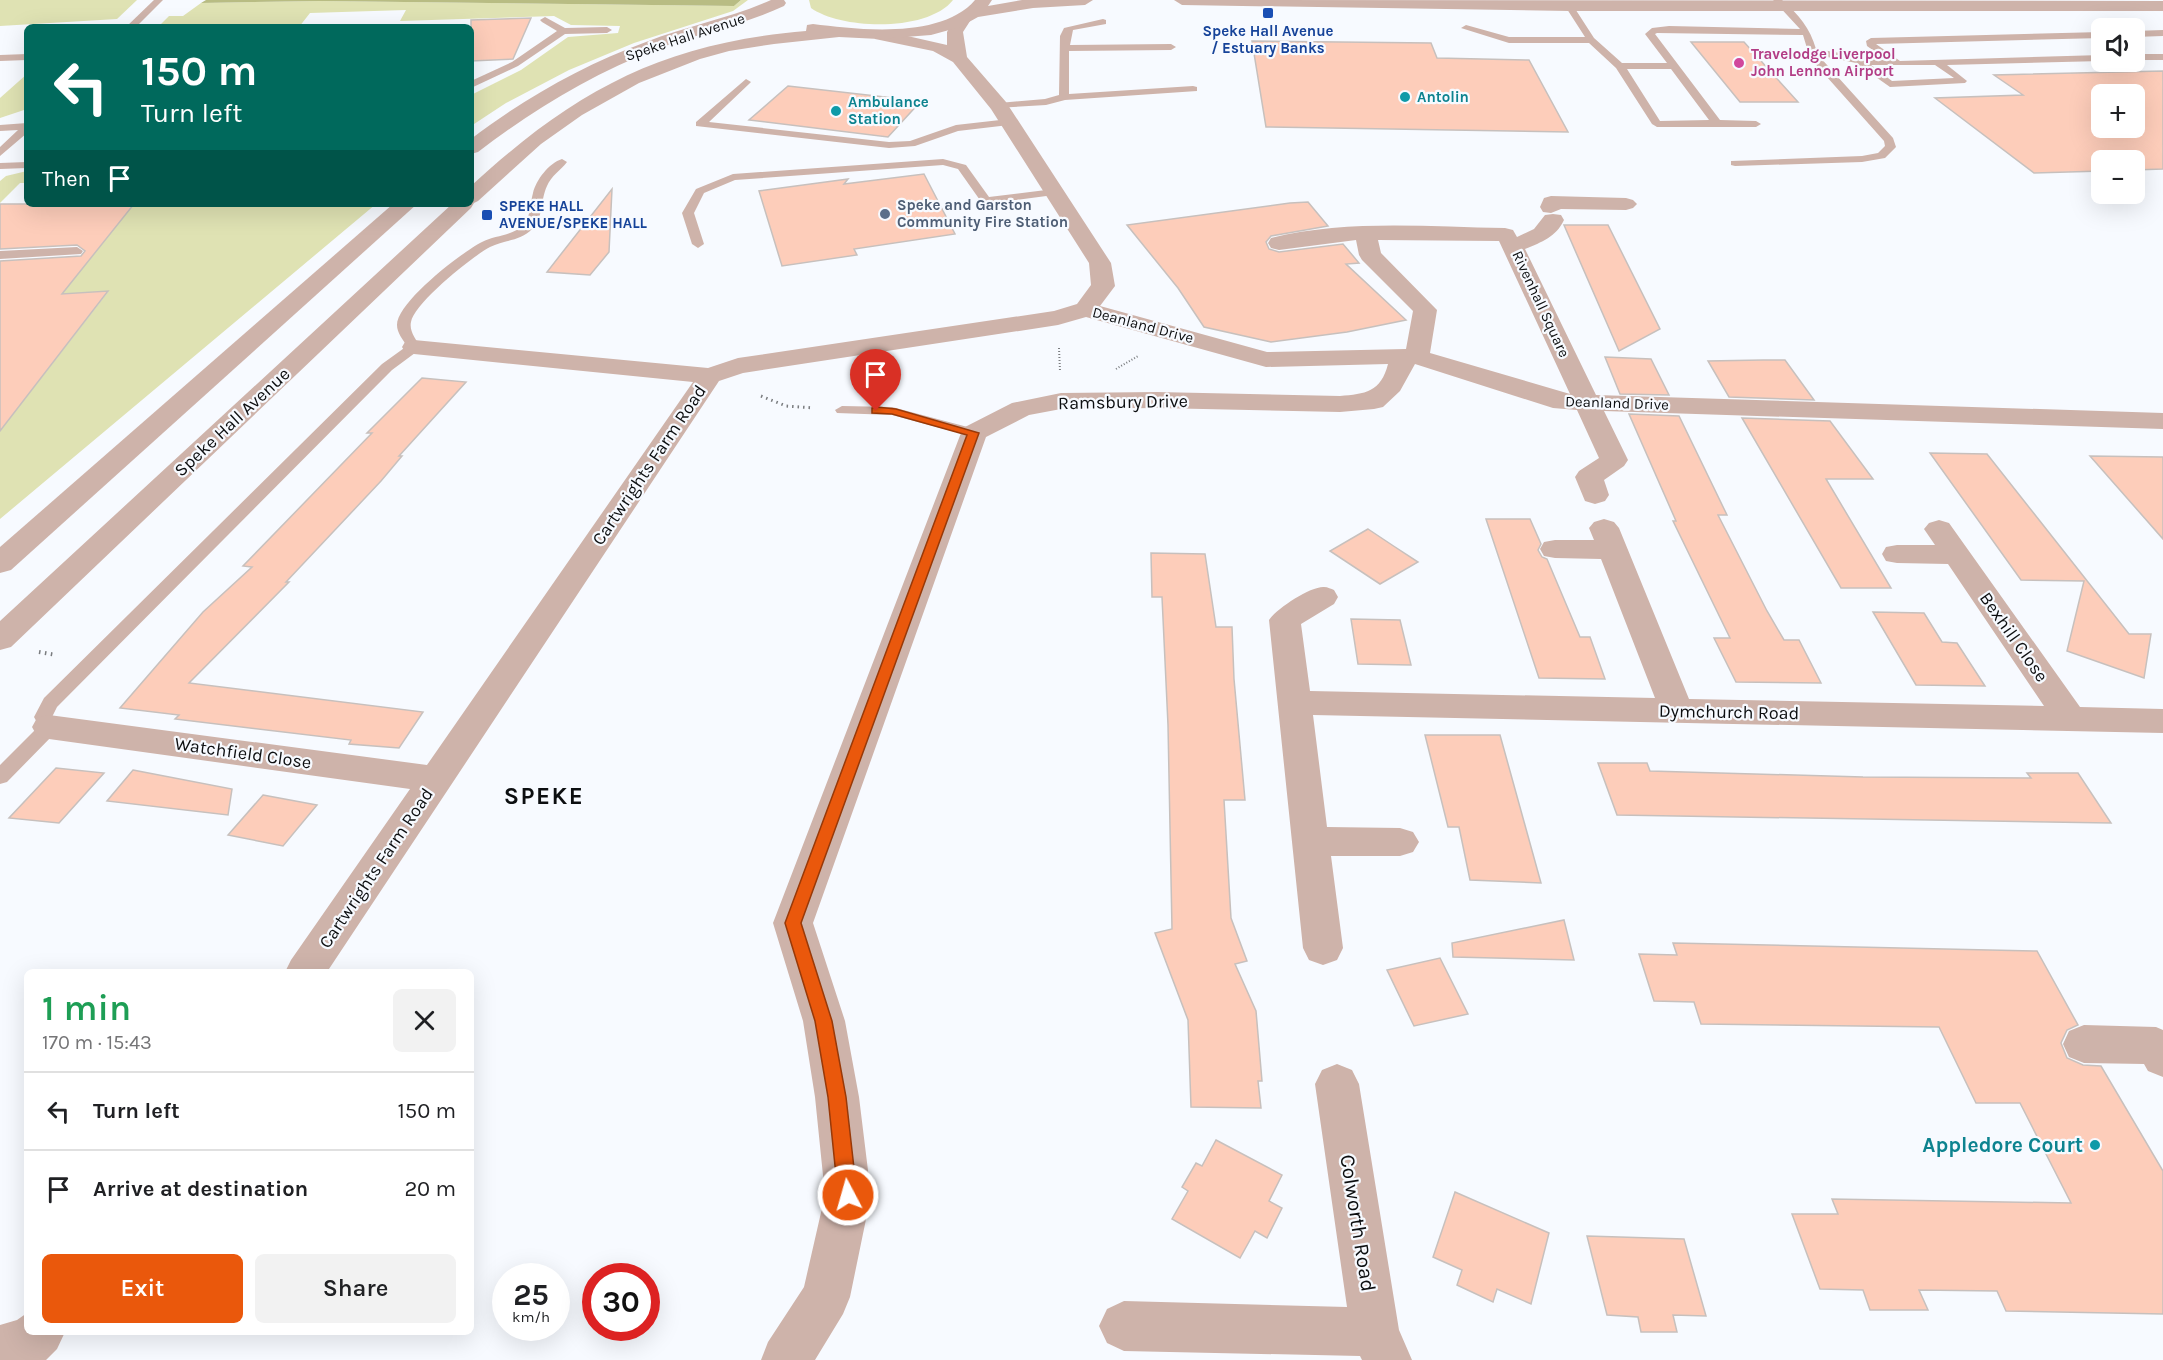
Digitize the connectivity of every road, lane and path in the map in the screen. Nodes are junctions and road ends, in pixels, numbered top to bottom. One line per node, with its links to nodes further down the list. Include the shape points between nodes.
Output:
1 (159, 0): 11 (lane)
2 (1085, 0): 8 (street)
3 (1182, 0): 5 (street)
4 (1782, 3): 5 (street); 6 (street); 15 (lane)
5 (1569, 6): 22 (lane)
6 (2163, 6)
7 (783, 10): 16 (street, via 810,28); 48 (street, Speke Hall Avenue, via 654,45 610,63 531,104)
8 (974, 10): 20 (street, via 941,27); 30 (street, via 956,32)
9 (545, 20): 14 (lane)
10 (1103, 22): 24 (lane, via 1069,28)
11 (134, 24)
12 (1466, 28): 22 (lane, via 1509,40)
13 (607, 30): 14 (lane)
14 (563, 31): 39 (lane, via 515,64)
15 (1807, 32): 25 (lane); 37 (lane, via 1655,30 1650,34)
16 (836, 33): 20 (street); 55 (street, Speke Hall Avenue, via 714,49 641,76 556,123)
17 (2163, 33): 19 (lane)
18 (2091, 34): 21 (lane)
19 (2145, 34)
20 (881, 35): 30 (street, via 938,47)
21 (2018, 36): 32 (lane); 35 (lane, via 1871,41)
22 (1591, 40): 36 (lane)
23 (1171, 47): 24 (lane)
24 (1065, 48): 41 (lane)
25 (1811, 51): 33 (lane); 51 (lane, via 1891,147 1881,156 1862,159)
26 (24, 57): 29 (lane)
27 (2145, 57): 28 (lane)
28 (2163, 57)
29 (0, 58)
30 (959, 58): 42 (street)
31 (2091, 58): 32 (lane)
32 (2054, 59): 34 (lane)
33 (1857, 61): 34 (lane, via 1890,84 1962,81); 35 (lane)
34 (1936, 62): 35 (lane)
35 (1897, 63)
36 (1620, 66): 37 (lane); 43 (lane, via 1657,124)
37 (1674, 66): 43 (lane)
38 (746, 82): 42 (lane, via 700,124 889,145 911,144)
39 (474, 84)
40 (1193, 89): 41 (lane)
41 (1064, 97): 42 (lane)
42 (1004, 114): 54 (street)
43 (1717, 123): 44 (lane)
44 (1756, 124)
45 (24, 127): 46 (lane)
46 (0, 128)
47 (24, 130): 49 (lane)
48 (474, 146)
49 (0, 153)
50 (562, 162): 67 (lane, via 540,189 529,226 475,250 406,314 404,329)
51 (1735, 163)
52 (24, 165): 53 (lane)
53 (0, 166)
54 (1054, 192): 61 (lane, via 986,201 962,167 943,162 734,177 700,191 688,213); 65 (street, via 1100,263 1103,286)
55 (474, 194)
56 (1626, 204): 62 (street, via 1551,202 1551,227)
57 (403, 207): 80 (street)
58 (461, 207): 82 (street, Speke Hall Avenue)
59 (1366, 233): 60 (street, Rivenhall Square); 62 (street, Rivenhall Square, via 1505,235); 68 (street, via 1370,255 1425,310)
60 (1279, 243)
61 (698, 244)
62 (1513, 246): 71 (street, Rivenhall Square)
63 (77, 251): 64 (lane)
64 (0, 255)
65 (1085, 309): 66 (street, Cartwrights Farm Road); 68 (street, Deanland Drive, via 1266,359)
66 (1058, 318): 69 (street, Cartwrights Farm Road, via 738,366); 70 (path)
67 (414, 347): 69 (street); 84 (lane, via 387,367)
68 (1408, 356): 70 (street, Ramsbury Drive, via 1391,386 1374,401); 71 (street, Deanland Drive, via 1562,402)
69 (710, 376): 72 (path, via 786,406); 91 (street, Cartwrights Farm Road)
70 (1061, 401): 74 (street, Ramsbury Drive, via 1021,409)
71 (1587, 403): 73 (street, Deanland Drive); 75 (street, Rivenhall Square, via 1614,460 1589,477)
72 (842, 410): 74 (lane, via 892,411)
73 (2163, 421)
74 (974, 433): 101 (street, via 793,923 824,1021 848,1195 826,1297)
75 (1595, 495)
76 (1939, 529): 79 (street, Bexhill Close)
77 (1555, 549): 86 (street, via 1608,539)
78 (1897, 554): 79 (street)
79 (1958, 555): 87 (street, Bexhill Close)
80 (0, 564)
81 (1323, 597): 85 (street, via 1285,620)
82 (0, 639)
83 (33, 651): 84 (path, via 66,656)
84 (75, 679): 89 (lane, via 50,704 44,717)
85 (1295, 703): 86 (street, Dymchurch Road); 92 (street)
86 (1677, 711): 87 (street, Dymchurch Road)
87 (2070, 718): 88 (street, Dymchurch Road)
88 (2163, 721)
89 (49, 727): 90 (lane); 91 (street, Watchfield Close)
90 (0, 777)
91 (436, 779): 95 (street, Cartwrights Farm Road)
92 (1311, 841): 93 (street); 94 (street)
93 (1400, 842)
94 (1323, 948)
95 (307, 969)
96 (2084, 1044): 97 (street, via 2156,1046)
97 (2163, 1058)
98 (1337, 1083): 100 (street, Colworth Road)
99 (1124, 1326): 100 (street)
100 (1381, 1346)
101 (786, 1360)

